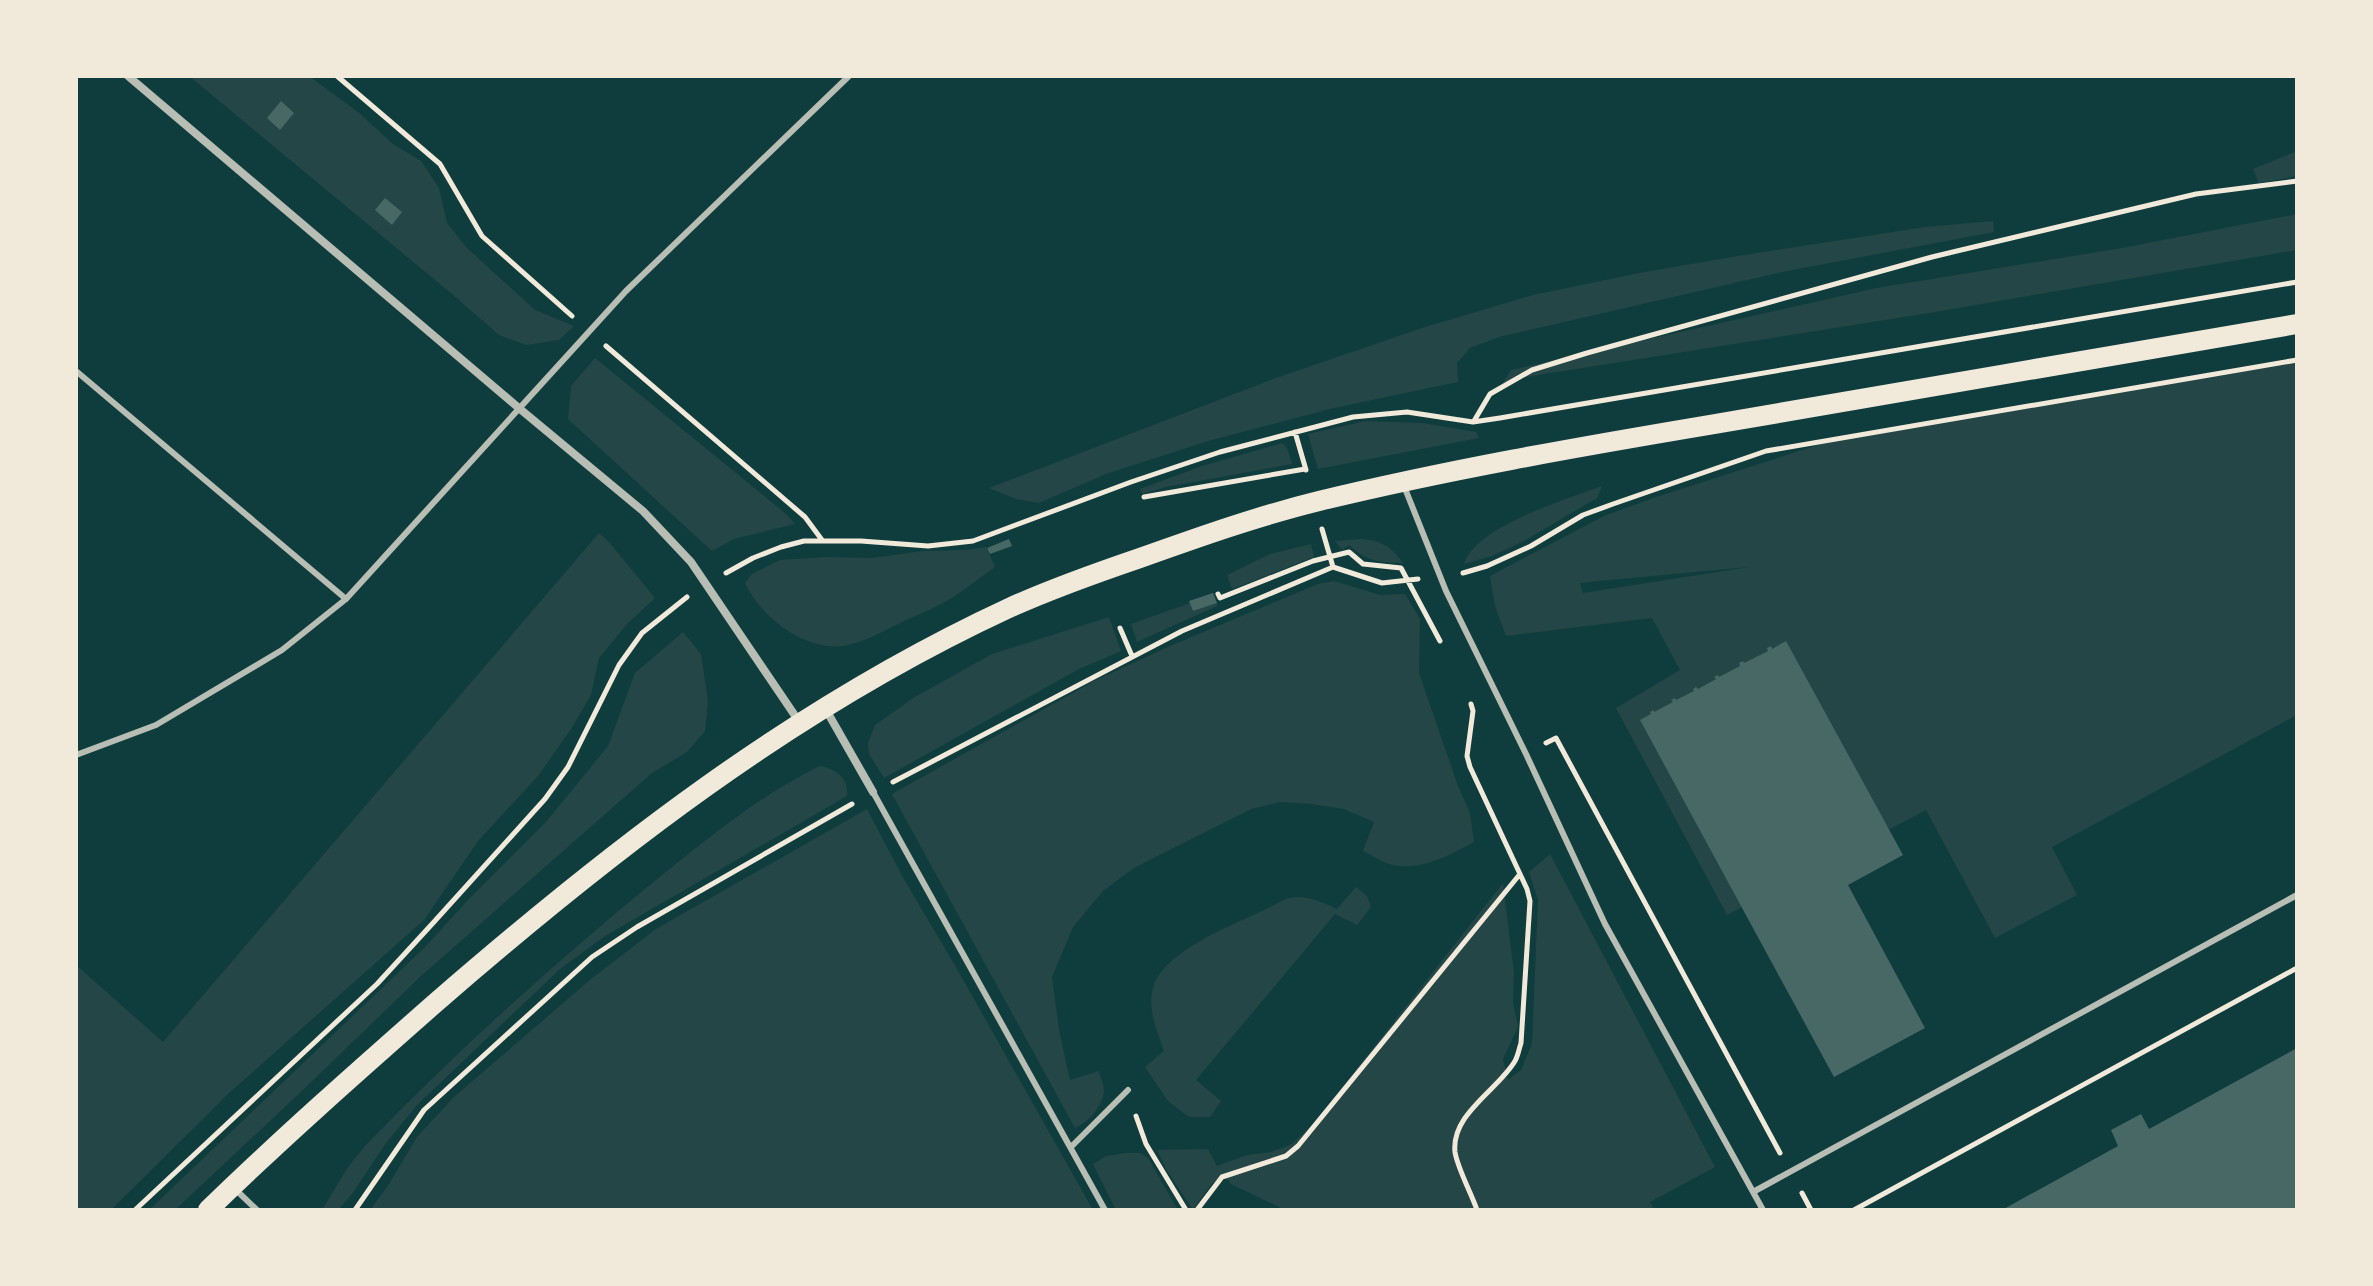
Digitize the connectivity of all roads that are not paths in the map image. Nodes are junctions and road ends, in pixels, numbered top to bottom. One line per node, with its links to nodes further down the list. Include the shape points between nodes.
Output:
1 (128, 76): 5 (street)
2 (849, 76): 5 (lane, via 626,291)
3 (2297, 324): 6 (main road, via 1549,452)
4 (76, 371): 7 (lane)
5 (520, 409): 7 (lane); 9 (street, via 676,545)
6 (1403, 483): 8 (main road, via 1260,518 1108,569 1011,607); 16 (lane, via 1441,577 1605,924)
7 (346, 599): 10 (lane, via 282,650 156,725)
8 (825, 707): 9 (main road); 11 (street)
9 (800, 723): 15 (main road, via 703,787 554,902)
10 (76, 755)
11 (873, 792): 14 (lane)
12 (2297, 895): 16 (lane)
13 (1128, 1090): 14 (lane)
14 (1071, 1147): 19 (lane)
15 (232, 1187): 17 (main road); 18 (lane)
16 (1753, 1192): 20 (lane)
17 (208, 1210)
18 (257, 1210)
19 (1105, 1210)
20 (1763, 1210)

